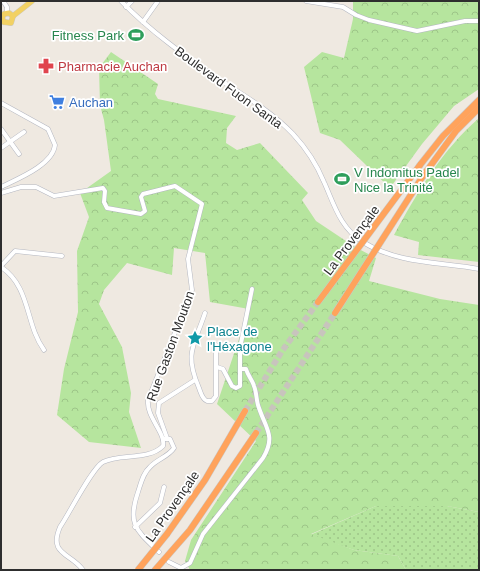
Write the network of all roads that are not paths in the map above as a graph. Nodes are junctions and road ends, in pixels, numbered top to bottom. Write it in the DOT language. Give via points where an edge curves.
graph roads {
  1 [pos="3,1"];
  2 [pos="32,1"];
  3 [pos="121,1"];
  4 [pos="132,1"];
  5 [pos="158,1"];
  6 [pos="306,1"];
  7 [pos="126,7"];
  8 [pos="4,14"];
  9 [pos="13,16"];
  10 [pos="479,21"];
  11 [pos="143,22"];
  12 [pos="2,25"];
  13 [pos="479,100"];
  14 [pos="1,103"];
  15 [pos="479,108"];
  16 [pos="1,129"];
  17 [pos="24,132"];
  18 [pos="10,141"];
  19 [pos="1,148"];
  20 [pos="19,154"];
  21 [pos="1,187"];
  22 [pos="1,194"];
  23 [pos="62,256"];
  24 [pos="1,267"];
  25 [pos="479,269"];
  26 [pos="252,289"];
  27 [pos="318,302"];
  28 [pos="205,313"];
  29 [pos="335,313"];
  30 [pos="216,345"];
  31 [pos="44,350"];
  32 [pos="217,366"];
  33 [pos="241,369"];
  34 [pos="195,380"];
  35 [pos="245,411"];
  36 [pos="256,433"];
  37 [pos="165,440"];
  38 [pos="164,487"];
  39 [pos="135,527"];
  40 [pos="159,552"];
  41 [pos="169,562"];
  42 [pos="157,568"];
  43 [pos="83,570"];
  44 [pos="138,570"];
  1 -- 8 [label="street" via="7,7"];
  2 -- 9 [label="main road"];
  3 -- 7 [label="street, Boulevard Fuon Santa"];
  4 -- 7 [label="street"];
  5 -- 11 [label="street"];
  6 -- 10 [label="street" via="343,7 369,20 417,31 465,21"];
  7 -- 11 [label="street, Boulevard Fuon Santa"];
  8 -- 9 [label="main road"];
  8 -- 12 [label="main road"];
  9 -- 12 [label="main road" via="11,23"];
  11 -- 25 [label="street, Boulevard Fuon Santa" via="169,44 258,105 293,134 320,174 341,220 361,241 409,260"];
  13 -- 27 [label="highway, La Provençale, bridge" via="448,130 420,165"];
  14 -- 21 [label="street" via="48,129 55,145 50,156 40,166"];
  15 -- 29 [label="highway, La Provençale, bridge" via="452,136 423,176"];
  16 -- 18 [label="street"];
  17 -- 18 [label="street"];
  18 -- 19 [label="street"];
  18 -- 20 [label="street"];
  22 -- 37 [label="street, Rue Gaston Mouton" via="21,187 36,187 54,196 103,188 107,208 144,214 146,211 141,197 143,194 175,186 202,204 188,259 192,290 148,400 151,416"];
  23 -- 24 [label="street" via="15,251"];
  24 -- 31 [label="street" via="16,280"];
  26 -- 33 [label="street" via="240,348"];
  28 -- 34 [label="street" via="191,353"];
  30 -- 32 [label="street"];
  32 -- 33 [label="street" via="223,369 232,386 236,388 241,385"];
  32 -- 34 [label="street" via="216,396 212,401 205,400"];
  33 -- 41 [label="street" via="246,370 254,385 258,408 265,420 270,443 263,458 203,534 190,563 181,568"];
  34 -- 37 [label="street" via="159,403 158,413"];
  35 -- 44 [label="highway, La Provençale, bridge" via="205,480"];
  36 -- 42 [label="highway, La Provençale" via="190,530"];
  37 -- 39 [label="street" via="173,442 173,450 150,466 144,476 132,514"];
  37 -- 43 [label="street" via="157,450 109,460 96,469 57,536 60,550"];
  38 -- 39 [label="street" via="160,503"];
  39 -- 40 [label="street"];
}
